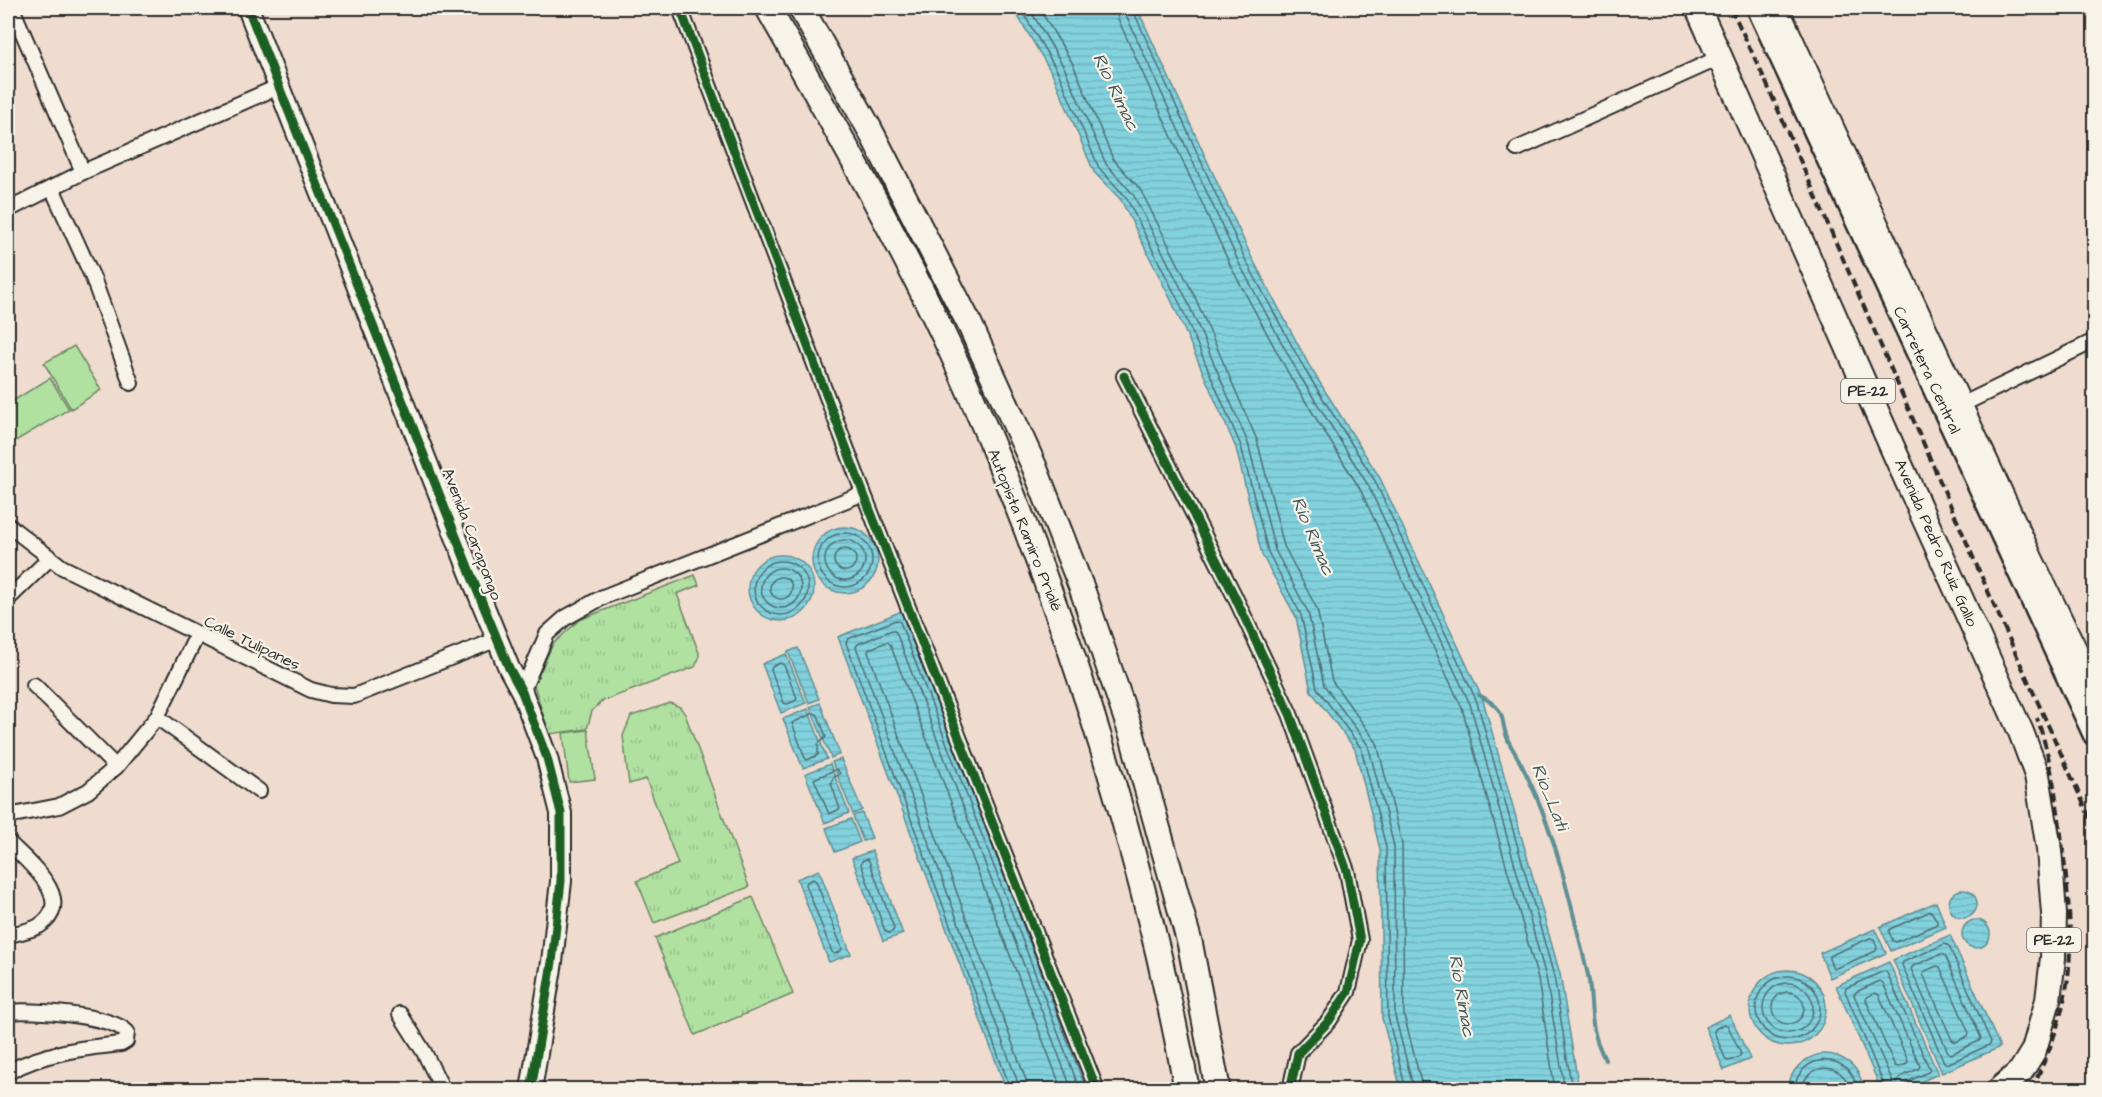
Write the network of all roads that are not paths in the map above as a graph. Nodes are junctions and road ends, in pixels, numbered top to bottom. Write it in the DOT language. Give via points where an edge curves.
graph roads {
  1 [pos="12,8"];
  2 [pos="249,8"];
  3 [pos="680,8"];
  4 [pos="768,8"];
  5 [pos="801,8"];
  6 [pos="1698,8"];
  7 [pos="1758,8"];
  8 [pos="1778,11"];
  9 [pos="1719,58"];
  10 [pos="280,86"];
  11 [pos="1517,149"];
  12 [pos="83,172"];
  13 [pos="52,188"];
  14 [pos="8,210"];
  15 [pos="2094,341"];
  16 [pos="1124,376"];
  17 [pos="131,383"];
  18 [pos="1961,405"];
  19 [pos="863,492"];
  20 [pos="8,525"];
  21 [pos="50,558"];
  22 [pos="8,599"];
  23 [pos="197,634"];
  24 [pos="498,639"];
  25 [pos="34,685"];
  26 [pos="2094,690"];
  27 [pos="522,692"];
  28 [pos="157,717"];
  29 [pos="2094,734"];
  30 [pos="116,767"];
  31 [pos="259,791"];
  32 [pos="8,816"];
  33 [pos="8,842"];
  34 [pos="8,935"];
  35 [pos="8,1012"];
  36 [pos="400,1014"];
  37 [pos="8,1072"];
  38 [pos="443,1089"];
  39 [pos="531,1089"];
  40 [pos="1097,1089"];
  41 [pos="1187,1089"];
  42 [pos="1218,1089"];
  43 [pos="1290,1089"];
  44 [pos="1999,1089"];
  1 -- 12 [label="street"];
  2 -- 10 [label="street, Avenida Carapongo"];
  3 -- 19 [label="street"];
  4 -- 41 [label="highway, Autopista Ramiro Prialé" via="846,146 966,385 1048,586 1106,758 1144,897"];
  5 -- 42 [label="highway, Autopista Ramiro Prialé" via="869,128 970,325 1034,466 1082,589 1132,735 1190,944"];
  6 -- 9 [label="highway, Avenida Pedro Ruiz Gallo / PE-22"];
  7 -- 29 [label="main road, Carretera Central"];
  8 -- 18 [label="highway, Carretera Central"];
  9 -- 11 [label="street"];
  9 -- 44 [label="highway, Avenida Pedro Ruiz Gallo / PE-22" via="2012,711 2037,775 2051,866 2051,980 2034,1050 2021,1071"];
  10 -- 12 [label="street"];
  10 -- 24 [label="street, Avenida Carapongo"];
  12 -- 13 [label="street"];
  13 -- 14 [label="street"];
  13 -- 17 [label="street" via="110,319"];
  15 -- 18 [label="street"];
  16 -- 43 [label="street" via="1290,714 1347,871 1360,940 1348,992 1329,1022 1298,1053"];
  18 -- 26 [label="highway, Carretera Central"];
  19 -- 27 [label="street" via="603,597 565,618 547,634"];
  19 -- 40 [label="street"];
  20 -- 21 [label="street, Calle Tulipanes"];
  21 -- 22 [label="street"];
  21 -- 23 [label="street, Calle Tulipanes"];
  23 -- 24 [label="street, Calle Tulipanes" via="310,690 354,696"];
  23 -- 28 [label="street"];
  24 -- 27 [label="street, Avenida Carapongo"];
  25 -- 30 [label="street"];
  27 -- 39 [label="street, Avenida Carapongo" via="547,758 561,813 561,881"];
  28 -- 30 [label="street"];
  28 -- 31 [label="street"];
  30 -- 32 [label="street" via="88,791 59,806"];
  33 -- 34 [label="street" via="51,889 54,906 52,916 37,927"];
  35 -- 37 [label="street" via="46,1011 83,1017 121,1028 128,1036 121,1044 64,1051"];
  36 -- 38 [label="street"];
}
